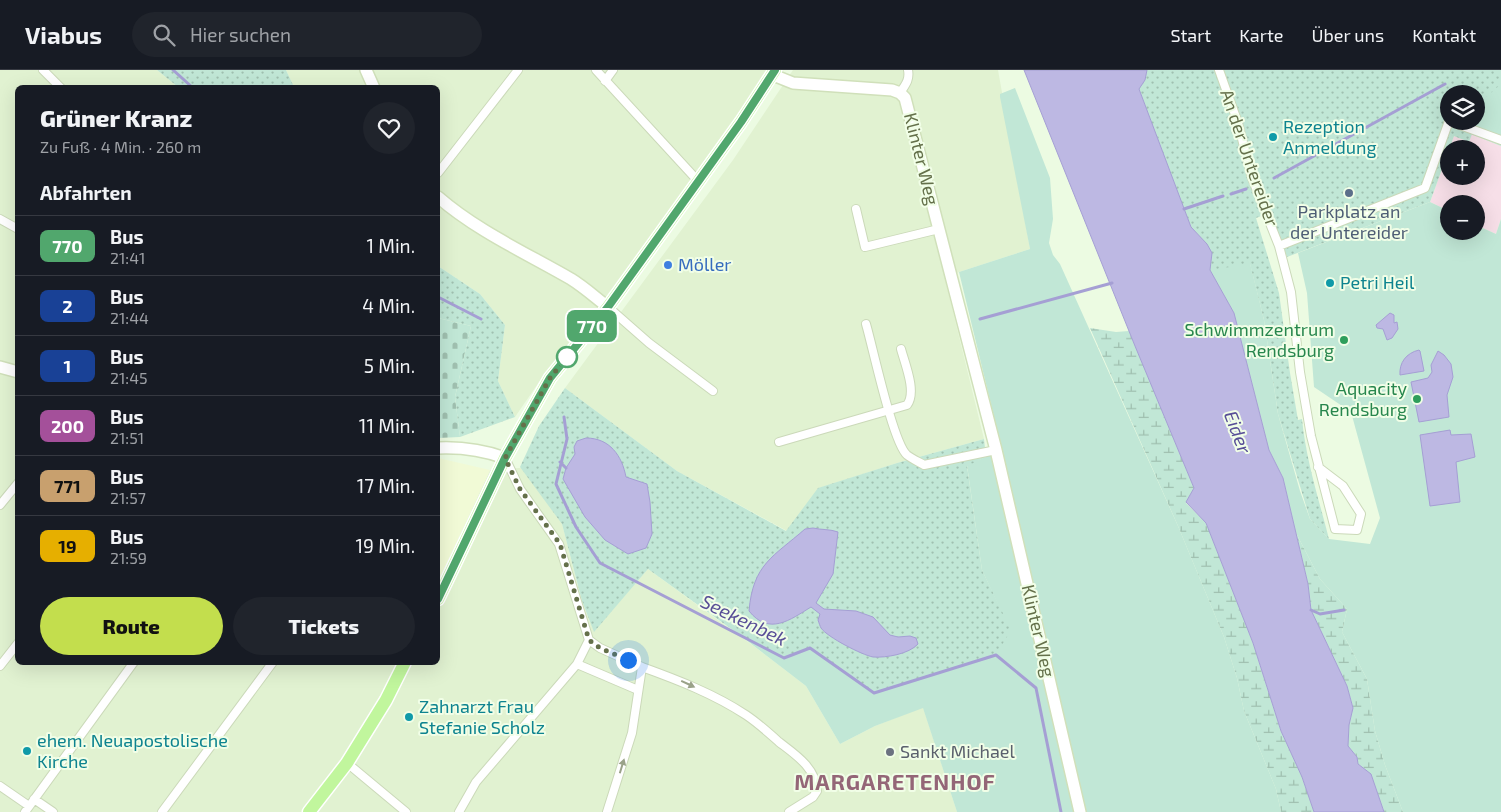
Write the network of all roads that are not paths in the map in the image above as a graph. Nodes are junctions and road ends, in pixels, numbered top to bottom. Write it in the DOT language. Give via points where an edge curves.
graph roads {
  1 [pos="43,70"];
  2 [pos="366,70"];
  3 [pos="518,70"];
  4 [pos="596,70"];
  5 [pos="613,70"];
  6 [pos="908,70"];
  7 [pos="1219,70"];
  8 [pos="774,72"];
  9 [pos="605,81"];
  10 [pos="58,85"];
  11 [pos="373,85"];
  12 [pos="900,93"];
  13 [pos="1446,130"];
  14 [pos="1474,130"];
  15 [pos="1501,140"];
  16 [pos="440,170"];
  17 [pos="698,181"];
  18 [pos="440,199"];
  19 [pos="856,209"];
  20 [pos="0,219"];
  21 [pos="15,227"];
  22 [pos="939,229"];
  23 [pos="1279,246"];
  24 [pos="608,307"];
  25 [pos="866,324"];
  26 [pos="901,350"];
  27 [pos="0,367"];
  28 [pos="15,371"];
  29 [pos="713,391"];
  30 [pos="889,410"];
  31 [pos="779,442"];
  32 [pos="440,448"];
  33 [pos="996,450"];
  34 [pos="505,458"];
  35 [pos="1318,467"];
  36 [pos="15,487"];
  37 [pos="0,505"];
  38 [pos="440,595"];
  39 [pos="589,640"];
  40 [pos="15,647"];
  41 [pos="578,664"];
  42 [pos="132,665"];
  43 [pos="271,665"];
  44 [pos="404,665"];
  45 [pos="0,666"];
  46 [pos="642,667"];
  47 [pos="638,690"];
  48 [pos="347,763"];
  49 [pos="0,786"];
  50 [pos="29,806"];
  51 [pos="53,812"];
  52 [pos="162,812"];
  53 [pos="309,812"];
  54 [pos="406,812"];
  55 [pos="459,812"];
  56 [pos="607,812"];
  57 [pos="789,812"];
  58 [pos="1080,812"];
  1 -- 10 [label="street"];
  2 -- 11 [label="street"];
  3 -- 16 [label="street"];
  4 -- 9 [label="street"];
  5 -- 9 [label="street"];
  6 -- 12 [label="street, Klinter Weg" via="907,82"];
  7 -- 23 [label="street, An der Untereider" via="1238,122 1252,178"];
  8 -- 12 [label="street, Klinter Weg" via="793,83 887,89"];
  8 -- 17 [label="main road"];
  9 -- 17 [label="street"];
  12 -- 22 [label="street, Klinter Weg" via="906,98"];
  13 -- 23 [label="street, An der Untereider" via="1425,188"];
  14 -- 15 [label="street, An der Untereider"];
  17 -- 24 [label="main road"];
  18 -- 24 [label="street" via="515,249 573,280"];
  19 -- 22 [label="street, Klinter Weg" via="865,247"];
  20 -- 21 [label="street"];
  22 -- 33 [label="street, Klinter Weg"];
  23 -- 35 [label="street, An der Untereider" via="1292,292 1300,372"];
  24 -- 29 [label="street"];
  24 -- 34 [label="main road" via="550,378"];
  25 -- 30 [label="street"];
  26 -- 30 [label="street" via="911,395 907,405"];
  27 -- 28 [label="street"];
  30 -- 31 [label="street"];
  30 -- 33 [label="street" via="906,455 924,465"];
  32 -- 34 [label="street" via="486,451"];
  33 -- 58 [label="street, Klinter Weg"];
  34 -- 38 [label="main road"];
  34 -- 39 [label="street" via="520,489 560,544"];
  35 -- 35 [label="street, An der Untereider" via="1334,529 1357,530 1361,514 1343,486"];
  36 -- 37 [label="street"];
  39 -- 41 [label="street"];
  39 -- 46 [label="street"];
  40 -- 45 [label="street"];
  41 -- 47 [label="street"];
  41 -- 55 [label="street" via="476,782"];
  42 -- 50 [label="street"];
  43 -- 52 [label="street"];
  44 -- 48 [label="main road"];
  46 -- 47 [label="street"];
  46 -- 57 [label="street, one-way" via="682,681 748,716 803,761 817,783 817,792"];
  56 -- 47 [label="street, one-way" via="632,733"];
  48 -- 53 [label="main road"];
  48 -- 54 [label="street"];
  49 -- 50 [label="street"];
  50 -- 51 [label="street"];
}
